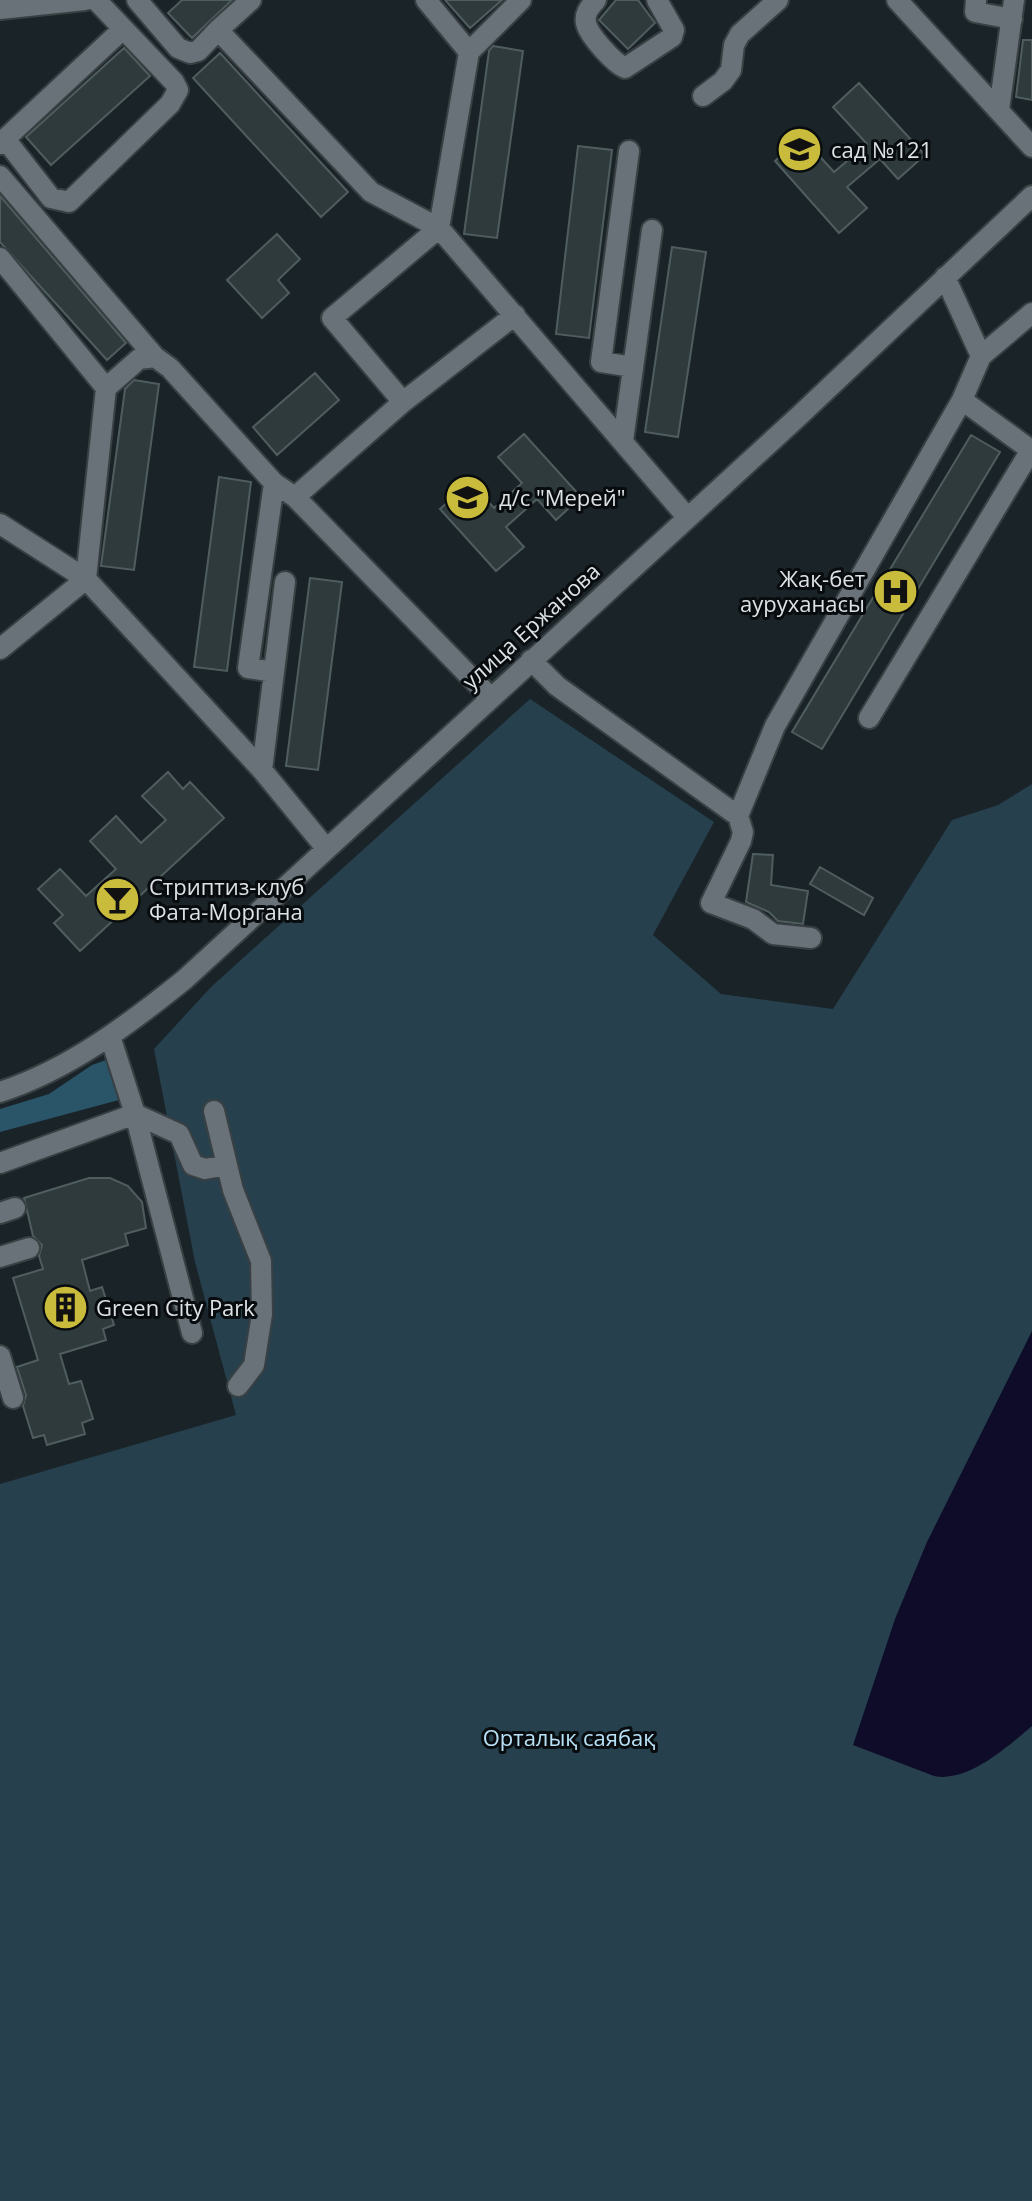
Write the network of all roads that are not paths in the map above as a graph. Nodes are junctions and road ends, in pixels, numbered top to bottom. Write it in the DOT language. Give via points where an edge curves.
graph roads {
  1 [pos="85,0"];
  2 [pos="96,0"];
  3 [pos="137,0"];
  4 [pos="251,0"];
  5 [pos="426,0"];
  6 [pos="521,0"];
  7 [pos="596,0"];
  8 [pos="657,0"];
  9 [pos="778,0"];
  10 [pos="897,0"];
  11 [pos="976,0"];
  12 [pos="0,9"];
  13 [pos="1013,10"];
  14 [pos="123,29"];
  15 [pos="218,30"];
  16 [pos="469,52"];
  17 [pos="703,96"];
  18 [pos="999,110"];
  19 [pos="3,142"];
  20 [pos="1032,147"];
  21 [pos="629,151"];
  22 [pos="0,176"];
  23 [pos="1032,196"];
  24 [pos="439,228"];
  25 [pos="652,230"];
  26 [pos="0,258"];
  27 [pos="945,277"];
  28 [pos="1032,313"];
  29 [pos="515,315"];
  30 [pos="981,356"];
  31 [pos="155,357"];
  32 [pos="633,367"];
  33 [pos="106,388"];
  34 [pos="962,400"];
  35 [pos="403,402"];
  36 [pos="623,441"];
  37 [pos="274,483"];
  38 [pos="295,497"];
  39 [pos="687,517"];
  40 [pos="0,524"];
  41 [pos="86,579"];
  42 [pos="285,582"];
  43 [pos="0,649"];
  44 [pos="531,660"];
  45 [pos="274,672"];
  46 [pos="490,697"];
  47 [pos="869,718"];
  48 [pos="262,770"];
  49 [pos="738,816"];
  50 [pos="325,847"];
  51 [pos="811,938"];
  52 [pos="110,1036"];
  53 [pos="0,1092"];
  54 [pos="214,1111"];
  55 [pos="135,1114"];
  56 [pos="0,1163"];
  57 [pos="227,1165"];
  58 [pos="29,1248"];
  59 [pos="0,1257"];
  60 [pos="192,1333"];
  61 [pos="0,1356"];
  62 [pos="238,1386"];
  63 [pos="13,1398"];
  1 -- 12 [label="street"];
  2 -- 14 [label="street"];
  3 -- 15 [label="street" via="178,48 190,53"];
  4 -- 15 [label="street"];
  5 -- 16 [label="street"];
  6 -- 16 [label="street"];
  7 -- 8 [label="street" via="585,21 625,68 672,37 674,30"];
  9 -- 17 [label="street" via="740,34 731,70"];
  10 -- 18 [label="street"];
  11 -- 13 [label="street" via="975,12"];
  13 -- 18 [label="street"];
  14 -- 19 [label="street"];
  14 -- 19 [label="street" via="178,90 170,104 69,202 51,198"];
  15 -- 24 [label="street" via="371,192"];
  16 -- 24 [label="street"];
  18 -- 20 [label="street"];
  21 -- 32 [label="street" via="601,362"];
  22 -- 31 [label="street"];
  23 -- 27 [label="street, улица Ержанова"];
  24 -- 29 [label="street"];
  24 -- 35 [label="street" via="332,318"];
  25 -- 32 [label="street"];
  26 -- 33 [label="street"];
  27 -- 30 [label="street"];
  27 -- 39 [label="street, улица Ержанова"];
  28 -- 30 [label="street"];
  29 -- 35 [label="street"];
  29 -- 36 [label="street"];
  30 -- 34 [label="street"];
  31 -- 33 [label="street" via="139,359"];
  31 -- 37 [label="street"];
  32 -- 36 [label="street"];
  33 -- 41 [label="street"];
  34 -- 47 [label="street" via="1031,450"];
  34 -- 49 [label="street" via="775,726"];
  35 -- 38 [label="street"];
  36 -- 39 [label="street"];
  37 -- 38 [label="street"];
  37 -- 45 [label="street" via="248,668"];
  38 -- 46 [label="street"];
  39 -- 44 [label="street, улица Ержанова"];
  40 -- 41 [label="street"];
  41 -- 43 [label="street"];
  41 -- 48 [label="street"];
  42 -- 45 [label="street"];
  44 -- 46 [label="street, улица Ержанова"];
  44 -- 49 [label="street" via="557,686"];
  45 -- 48 [label="street"];
  46 -- 50 [label="street, улица Ержанова"];
  48 -- 50 [label="street"];
  49 -- 51 [label="street" via="741,841 711,903 753,919 773,934"];
  50 -- 52 [label="street, улица Ержанова" via="184,980"];
  52 -- 53 [label="street, улица Ержанова" via="48,1073"];
  52 -- 55 [label="street"];
  54 -- 57 [label="street"];
  55 -- 56 [label="street"];
  55 -- 57 [label="street" via="179,1134 193,1165"];
  55 -- 60 [label="street"];
  57 -- 62 [label="street" via="261,1261 262,1314 254,1365"];
  58 -- 59 [label="street"];
  61 -- 63 [label="street"];
}
